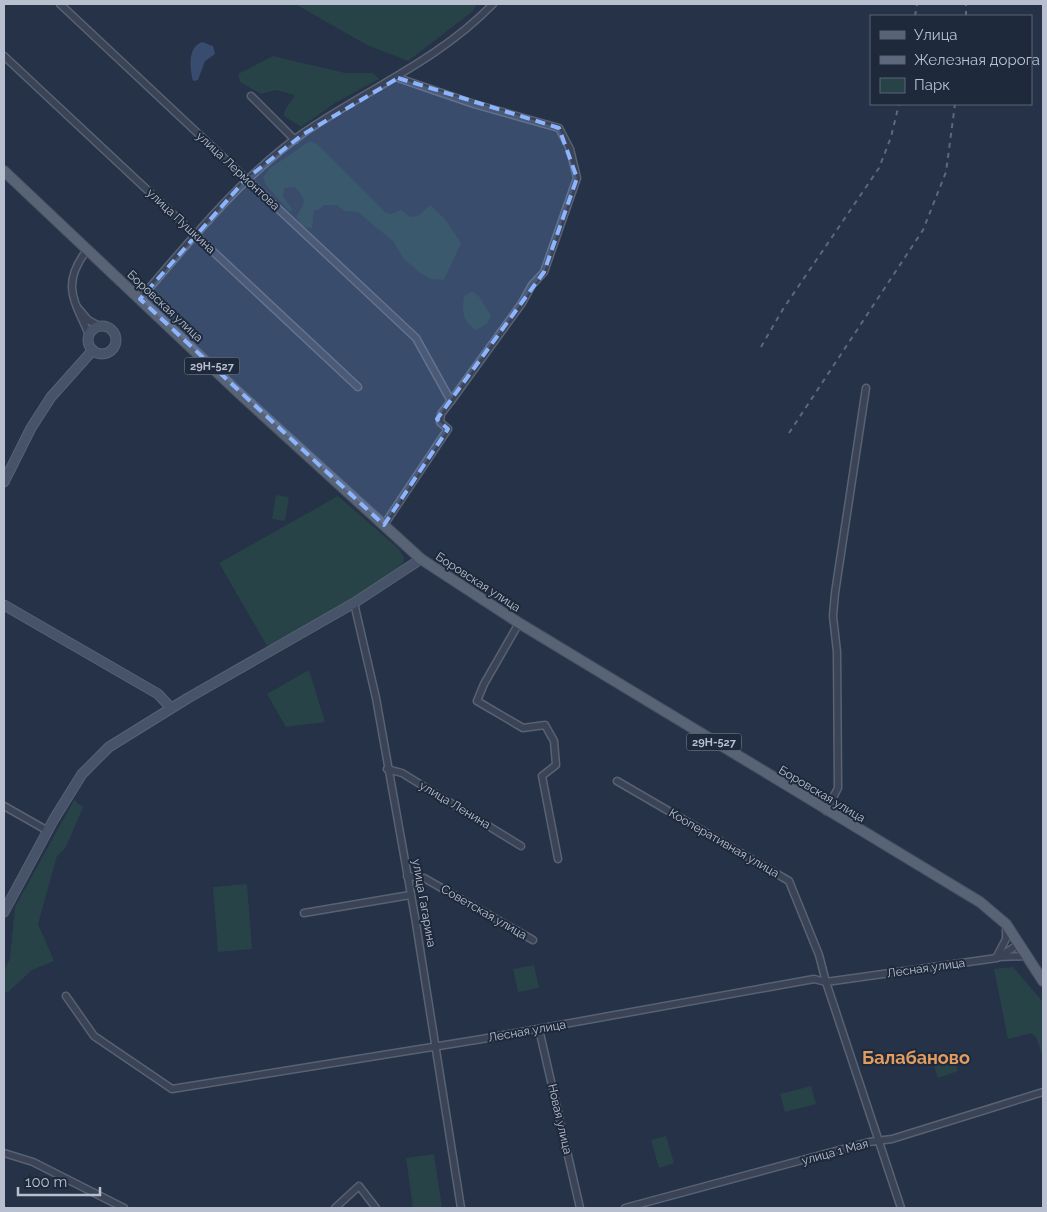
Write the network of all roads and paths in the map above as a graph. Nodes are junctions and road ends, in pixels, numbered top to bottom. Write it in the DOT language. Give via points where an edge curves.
graph roads {
  1 [pos="60,4"];
  2 [pos="493,4"];
  3 [pos="4,56"];
  4 [pos="398,78"];
  5 [pos="251,96"];
  6 [pos="295,140"];
  7 [pos="4,171"];
  8 [pos="246,179"];
  9 [pos="196,235"];
  10 [pos="87,250"];
  11 [pos="140,299"];
  12 [pos="73,302"];
  13 [pos="99,326"];
  14 [pos="89,335"];
  15 [pos="93,350"];
  16 [pos="358,387"];
  17 [pos="866,388"];
  18 [pos="451,401"];
  19 [pos="4,482"];
  20 [pos="384,525"];
  21 [pos="421,559"];
  22 [pos="354,603"];
  23 [pos="4,605"];
  24 [pos="519,624"];
  25 [pos="171,708"];
  26 [pos="387,768"];
  27 [pos="617,781"];
  28 [pos="4,806"];
  29 [pos="826,811"];
  30 [pos="48,831"];
  31 [pos="521,846"];
  32 [pos="558,859"];
  33 [pos="407,876"];
  34 [pos="410,895"];
  35 [pos="4,912"];
  36 [pos="304,913"];
  37 [pos="1006,924"];
  38 [pos="533,940"];
  39 [pos="1019,944"];
  40 [pos="1028,956"];
  41 [pos="996,958"];
  42 [pos="1043,981"];
  43 [pos="826,982"];
  44 [pos="66,996"];
  45 [pos="539,1029"];
  46 [pos="434,1047"];
  47 [pos="1043,1092"];
  48 [pos="879,1141"];
  49 [pos="4,1153"];
  50 [pos="124,1208"];
  51 [pos="335,1208"];
  52 [pos="376,1208"];
  53 [pos="461,1208"];
  54 [pos="580,1208"];
  55 [pos="625,1208"];
  56 [pos="901,1208"];
  1 -- 8 [label="street, улица Лермонтова"];
  2 -- 4 [label="street" via="473,25"];
  3 -- 9 [label="street, улица Пушкина"];
  4 -- 6 [label="street"];
  4 -- 18 [label="street" via="559,128 570,149 577,178 544,272"];
  5 -- 6 [label="street"];
  6 -- 8 [label="street"];
  7 -- 10 [label="main road, Боровская улица / 29Н-527"];
  8 -- 9 [label="street"];
  8 -- 18 [label="street, улица Лермонтова" via="416,338"];
  9 -- 11 [label="street"];
  9 -- 16 [label="street, улица Пушкина"];
  10 -- 11 [label="main road, Боровская улица / 29Н-527"];
  10 -- 12 [label="street" via="72,279"];
  11 -- 20 [label="main road, Боровская улица / 29Н-527"];
  12 -- 13 [label="street" via="88,320"];
  12 -- 14 [label="street"];
  13 -- 14 [label="street"];
  13 -- 15 [label="street" via="114,332 115,345 105,354"];
  14 -- 15 [label="street" via="89,345"];
  15 -- 19 [label="street" via="51,397"];
  17 -- 29 [label="street" via="834,600 838,652 838,788"];
  18 -- 20 [label="street" via="441,414 440,422 448,429"];
  20 -- 21 [label="main road, Боровская улица / 29Н-527"];
  21 -- 22 [label="street"];
  21 -- 24 [label="main road, Боровская улица / 29Н-527"];
  22 -- 25 [label="street"];
  22 -- 26 [label="street, улица Гагарина" via="374,690"];
  23 -- 25 [label="street" via="158,694"];
  24 -- 29 [label="main road, Боровская улица / 29Н-527"];
  24 -- 32 [label="street" via="477,701 523,728 545,725 554,741 556,765 542,776"];
  25 -- 30 [label="street" via="120,739 90,764"];
  26 -- 31 [label="street, улица Ленина" via="402,773"];
  26 -- 33 [label="street, улица Гагарина"];
  27 -- 43 [label="street, Кооперативная улица" via="789,881 819,955"];
  28 -- 30 [label="street"];
  29 -- 37 [label="main road, Боровская улица / 29Н-527" via="980,902"];
  30 -- 35 [label="street"];
  33 -- 34 [label="street, улица Гагарина"];
  33 -- 38 [label="street, Советская улица" via="424,878"];
  34 -- 36 [label="street"];
  34 -- 46 [label="street, улица Гагарина"];
  37 -- 39 [label="main road, 29Н-527"];
  37 -- 41 [label="street" via="1006,938"];
  39 -- 40 [label="main road, 29Н-527"];
  39 -- 41 [label="street, Лесная улица"];
  40 -- 41 [label="street"];
  40 -- 42 [label="main road, 29Н-527"];
  41 -- 43 [label="street, Лесная улица"];
  43 -- 45 [label="street, Лесная улица" via="814,979"];
  43 -- 48 [label="street, Кооперативная улица"];
  44 -- 46 [label="street, Лесная улица" via="94,1036 172,1088"];
  45 -- 46 [label="street, Лесная улица"];
  45 -- 54 [label="street, Новая улица"];
  46 -- 53 [label="street, улица Гагарина"];
  47 -- 48 [label="street, улица 1 Мая"];
  48 -- 55 [label="street, улица 1 Мая"];
  48 -- 56 [label="street, Кооперативная улица"];
  49 -- 50 [label="street" via="33,1162"];
  51 -- 52 [label="street" via="359,1186"];
}
